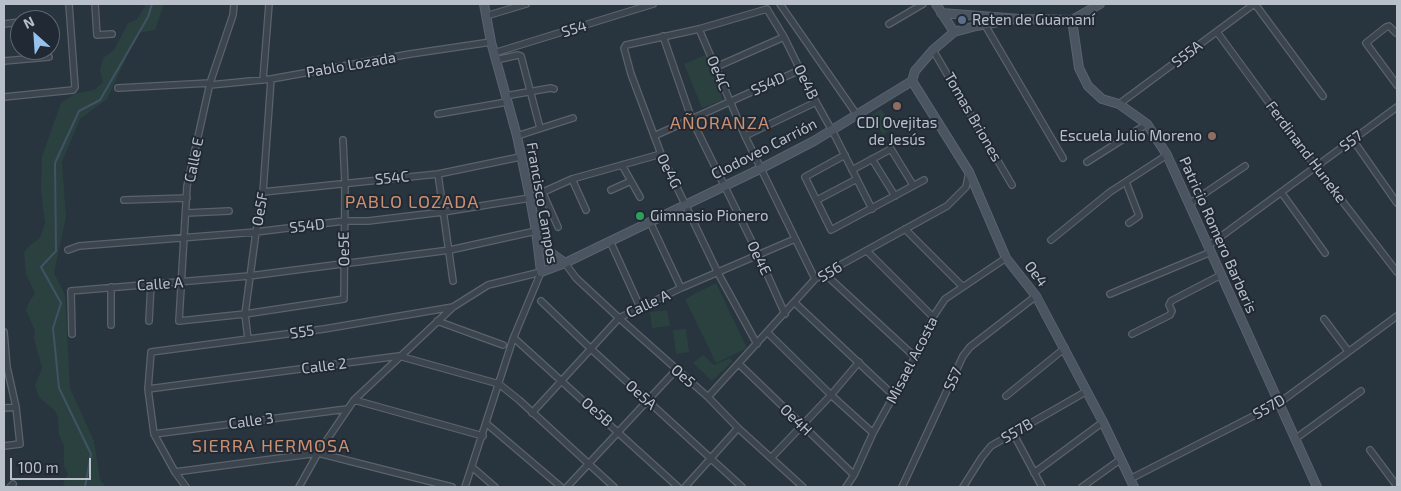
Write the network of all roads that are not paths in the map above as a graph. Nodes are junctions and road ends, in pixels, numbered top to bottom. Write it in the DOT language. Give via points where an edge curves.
graph roads {
  1 [pos="69,4"];
  2 [pos="94,4"];
  3 [pos="234,4"];
  4 [pos="269,4"];
  5 [pos="484,4"];
  6 [pos="526,4"];
  7 [pos="633,4"];
  8 [pos="653,4"];
  9 [pos="780,4"];
  10 [pos="923,4"];
  11 [pos="936,4"];
  12 [pos="1100,4"];
  13 [pos="1255,4"];
  14 [pos="637,10"];
  15 [pos="941,13"];
  16 [pos="974,15"];
  17 [pos="486,16"];
  18 [pos="1015,19"];
  19 [pos="1072,20"];
  20 [pos="889,24"];
  21 [pos="985,25"];
  22 [pos="976,26"];
  23 [pos="699,29"];
  24 [pos="954,32"];
  25 [pos="1217,32"];
  26 [pos="1396,33"];
  27 [pos="112,34"];
  28 [pos="663,36"];
  29 [pos="784,37"];
  30 [pos="491,42"];
  31 [pos="933,50"];
  32 [pos="495,56"];
  33 [pos="716,68"];
  34 [pos="800,70"];
  35 [pos="271,79"];
  36 [pos="263,80"];
  37 [pos="912,81"];
  38 [pos="210,84"];
  39 [pos="1397,85"];
  40 [pos="118,88"];
  41 [pos="554,89"];
  42 [pos="530,92"];
  43 [pos="1323,96"];
  44 [pos="4,97"];
  45 [pos="506,99"];
  46 [pos="816,102"];
  47 [pos="730,103"];
  48 [pos="1119,104"];
  49 [pos="1397,107"];
  50 [pos="438,114"];
  51 [pos="857,115"];
  52 [pos="573,118"];
  53 [pos="692,120"];
  54 [pos="1147,124"];
  55 [pos="540,128"];
  56 [pos="831,130"];
  57 [pos="517,136"];
  58 [pos="654,136"];
  59 [pos="746,136"];
  60 [pos="343,140"];
  61 [pos="1353,140"];
  62 [pos="660,154"];
  63 [pos="844,155"];
  64 [pos="1168,155"];
  65 [pos="520,157"];
  66 [pos="1063,158"];
  67 [pos="872,159"];
  68 [pos="1087,162"];
  69 [pos="622,165"];
  70 [pos="1245,166"];
  71 [pos="1316,167"];
  72 [pos="762,168"];
  73 [pos="852,170"];
  74 [pos="970,172"];
  75 [pos="438,174"];
  76 [pos="572,179"];
  77 [pos="857,179"];
  78 [pos="924,180"];
  79 [pos="631,181"];
  80 [pos="1126,182"];
  81 [pos="345,183"];
  82 [pos="1012,185"];
  83 [pos="723,186"];
  84 [pos="913,186"];
  85 [pos="611,190"];
  86 [pos="542,191"];
  87 [pos="263,192"];
  88 [pos="1281,192"];
  89 [pos="895,196"];
  90 [pos="640,197"];
  91 [pos="187,198"];
  92 [pos="530,198"];
  93 [pos="124,200"];
  94 [pos="817,200"];
  95 [pos="1397,203"];
  96 [pos="686,204"];
  97 [pos="1190,204"];
  98 [pos="872,208"];
  99 [pos="586,210"];
  100 [pos="229,211"];
  101 [pos="443,212"];
  102 [pos="186,213"];
  103 [pos="344,221"];
  104 [pos="650,222"];
  105 [pos="1129,223"];
  106 [pos="558,226"];
  107 [pos="906,229"];
  108 [pos="256,232"];
  109 [pos="537,233"];
  110 [pos="185,237"];
  111 [pos="795,239"];
  112 [pos="1051,240"];
  113 [pos="610,241"];
  114 [pos="1210,249"];
  115 [pos="68,250"];
  116 [pos="450,250"];
  117 [pos="867,251"];
  118 [pos="1325,253"];
  119 [pos="758,254"];
  120 [pos="1006,258"];
  121 [pos="345,263"];
  122 [pos="565,263"];
  123 [pos="541,272"];
  124 [pos="718,272"];
  125 [pos="1397,272"];
  126 [pos="825,274"];
  127 [pos="1221,275"];
  128 [pos="249,276"];
  129 [pos="816,279"];
  130 [pos="453,281"];
  131 [pos="182,282"];
  132 [pos="150,284"];
  133 [pos="963,287"];
  134 [pos="111,288"];
  135 [pos="681,288"];
  136 [pos="1110,294"];
  137 [pos="1036,296"];
  138 [pos="541,301"];
  139 [pos="795,303"];
  140 [pos="453,307"];
  141 [pos="640,307"];
  142 [pos="245,314"];
  143 [pos="785,314"];
  144 [pos="1397,316"];
  145 [pos="933,317"];
  146 [pos="618,318"];
  147 [pos="1324,319"];
  148 [pos="149,321"];
  149 [pos="437,321"];
  150 [pos="111,325"];
  151 [pos="4,332"];
  152 [pos="768,333"];
  153 [pos="72,334"];
  154 [pos="1132,334"];
  155 [pos="514,338"];
  156 [pos="248,339"];
  157 [pos="758,344"];
  158 [pos="503,345"];
  159 [pos="590,348"];
  160 [pos="1064,348"];
  161 [pos="1348,351"];
  162 [pos="399,356"];
  163 [pos="915,357"];
  164 [pos="859,362"];
  165 [pos="739,364"];
  166 [pos="5,367"];
  167 [pos="676,370"];
  168 [pos="561,381"];
  169 [pos="498,384"];
  170 [pos="148,389"];
  171 [pos="1087,391"];
  172 [pos="1361,391"];
  173 [pos="831,395"];
  174 [pos="893,396"];
  175 [pos="1006,396"];
  176 [pos="708,398"];
  177 [pos="354,400"];
  178 [pos="648,401"];
  179 [pos="1278,403"];
  180 [pos="16,407"];
  181 [pos="4,408"];
  182 [pos="347,408"];
  183 [pos="532,413"];
  184 [pos="1103,422"];
  185 [pos="487,424"];
  186 [pos="802,426"];
  187 [pos="738,428"];
  188 [pos="619,432"];
  189 [pos="873,433"];
  190 [pos="1013,433"];
  191 [pos="154,434"];
  192 [pos="483,436"];
  193 [pos="1295,439"];
  194 [pos="4,446"];
  195 [pos="1370,450"];
  196 [pos="318,452"];
  197 [pos="772,457"];
  198 [pos="710,458"];
  199 [pos="1121,459"];
  200 [pos="589,464"];
  201 [pos="472,467"];
  202 [pos="175,472"];
  203 [pos="1034,473"];
  204 [pos="854,475"];
  205 [pos="1130,479"];
  206 [pos="1397,486"];
  207 [pos="186,487"];
  208 [pos="300,487"];
  209 [pos="452,487"];
  210 [pos="465,487"];
  211 [pos="495,487"];
  212 [pos="561,487"];
  213 [pos="567,487"];
  214 [pos="614,487"];
  215 [pos="678,487"];
  216 [pos="686,487"];
  217 [pos="742,487"];
  218 [pos="803,487"];
  219 [pos="846,487"];
  220 [pos="902,487"];
  221 [pos="962,487"];
  222 [pos="1042,487"];
  223 [pos="1082,487"];
  224 [pos="1134,487"];
  225 [pos="1317,487"];
  1 -- 44 [label="street" via="74,88"];
  2 -- 27 [label="street" via="97,35"];
  3 -- 38 [label="street, Calle E"];
  4 -- 36 [label="street"];
  5 -- 17 [label="street, Francisco Campos"];
  6 -- 17 [label="street"];
  7 -- 14 [label="street"];
  8 -- 14 [label="street, S54"];
  9 -- 51 [label="street"];
  10 -- 20 [label="street"];
  11 -- 15 [label="street"];
  12 -- 19 [label="street"];
  13 -- 25 [label="street, S55A"];
  13 -- 43 [label="street"];
  14 -- 32 [label="street, S54"];
  15 -- 16 [label="street"];
  15 -- 24 [label="street"];
  16 -- 18 [label="street"];
  16 -- 22 [label="street"];
  17 -- 30 [label="street, Francisco Campos"];
  18 -- 19 [label="street"];
  18 -- 21 [label="street"];
  19 -- 48 [label="street, Patricio Romero Barberis" via="1079,68 1085,83 1102,99"];
  21 -- 22 [label="street"];
  21 -- 66 [label="street"];
  22 -- 24 [label="street"];
  23 -- 28 [label="street"];
  23 -- 29 [label="street, Oe4B" via="767,10"];
  23 -- 33 [label="street, Oe4C"];
  24 -- 31 [label="street, Clodoveo Carrión"];
  25 -- 48 [label="street, S55A"];
  25 -- 71 [label="street, Ferdinand Huneke"];
  26 -- 39 [label="street" via="1386,26 1366,43"];
  28 -- 53 [label="street, Oe4E"];
  28 -- 58 [label="street, Oe4G" via="624,48"];
  29 -- 33 [label="street"];
  29 -- 34 [label="street, Oe4B"];
  30 -- 32 [label="street, Francisco Campos"];
  30 -- 35 [label="street, Pablo Lozada"];
  31 -- 37 [label="street, Clodoveo Carrión" via="915,71"];
  31 -- 82 [label="street, Tomas Briones"];
  32 -- 42 [label="street" via="521,56"];
  32 -- 45 [label="street, Francisco Campos"];
  33 -- 47 [label="street, Oe4C"];
  34 -- 46 [label="street, Oe4B"];
  34 -- 47 [label="street, S54D"];
  35 -- 36 [label="street, Pablo Lozada"];
  35 -- 87 [label="street, Oe5F"];
  36 -- 38 [label="street, Pablo Lozada"];
  37 -- 51 [label="street, Clodoveo Carrión"];
  37 -- 74 [label="street, Oe4"];
  38 -- 40 [label="street, Pablo Lozada"];
  38 -- 91 [label="street, Calle E"];
  41 -- 42 [label="street"];
  42 -- 45 [label="street"];
  42 -- 55 [label="street"];
  45 -- 50 [label="street"];
  45 -- 57 [label="street, Francisco Campos"];
  46 -- 56 [label="street, Oe4B"];
  46 -- 59 [label="street"];
  47 -- 53 [label="street, S54D"];
  47 -- 59 [label="street, Oe4C"];
  48 -- 54 [label="street, Patricio Romero Barberis"];
  49 -- 61 [label="street, S57"];
  51 -- 56 [label="street, Clodoveo Carrión"];
  52 -- 55 [label="street"];
  53 -- 58 [label="street, S54D"];
  53 -- 83 [label="street, Oe4E"];
  54 -- 64 [label="street, Patricio Romero Barberis"];
  54 -- 68 [label="street"];
  55 -- 57 [label="street"];
  56 -- 63 [label="street, Oe4B"];
  56 -- 72 [label="street, Clodoveo Carrión"];
  57 -- 65 [label="street, Francisco Campos"];
  58 -- 62 [label="street, Oe4G"];
  59 -- 72 [label="street, Oe4C"];
  60 -- 81 [label="street, Oe5E"];
  61 -- 71 [label="street, S57"];
  61 -- 95 [label="street"];
  62 -- 69 [label="street, S54D"];
  62 -- 96 [label="street, Oe4G"];
  63 -- 73 [label="street, Oe4B"];
  63 -- 94 [label="street" via="805,176"];
  64 -- 80 [label="street"];
  64 -- 97 [label="street, Patricio Romero Barberis"];
  65 -- 75 [label="street, S54C"];
  65 -- 92 [label="street, Francisco Campos"];
  67 -- 73 [label="street"];
  67 -- 84 [label="street" via="891,148"];
  67 -- 89 [label="street"];
  69 -- 76 [label="street, S54D"];
  69 -- 79 [label="street"];
  70 -- 97 [label="street"];
  71 -- 88 [label="street, S57"];
  71 -- 125 [label="street, Ferdinand Huneke"];
  72 -- 83 [label="street, Clodoveo Carrión"];
  72 -- 111 [label="street, Oe4C"];
  73 -- 77 [label="street, Oe4B"];
  74 -- 107 [label="street, S56" via="966,187 952,202"];
  74 -- 120 [label="street, Oe4"];
  75 -- 81 [label="street, S54C"];
  75 -- 101 [label="street"];
  76 -- 86 [label="street, S54D"];
  76 -- 99 [label="street"];
  77 -- 94 [label="street"];
  77 -- 98 [label="street, Oe4B"];
  78 -- 84 [label="street"];
  79 -- 85 [label="street"];
  79 -- 90 [label="street"];
  80 -- 105 [label="street" via="1140,216"];
  80 -- 112 [label="street"];
  81 -- 87 [label="street, S54C"];
  81 -- 103 [label="street, Oe5E"];
  83 -- 96 [label="street, Clodoveo Carrión"];
  83 -- 119 [label="street, Oe4E"];
  84 -- 89 [label="street"];
  86 -- 92 [label="street, S54D"];
  86 -- 106 [label="street"];
  87 -- 108 [label="street, Oe5F"];
  88 -- 114 [label="street, S57"];
  88 -- 118 [label="street"];
  89 -- 98 [label="street"];
  91 -- 93 [label="street"];
  91 -- 102 [label="street, Calle E"];
  92 -- 101 [label="street, S54D"];
  92 -- 109 [label="street, Francisco Campos"];
  94 -- 98 [label="street" via="831,230"];
  96 -- 104 [label="street, Clodoveo Carrión"];
  96 -- 124 [label="street, Oe4G"];
  97 -- 114 [label="street, Patricio Romero Barberis"];
  100 -- 102 [label="street"];
  101 -- 103 [label="street, S54D"];
  101 -- 116 [label="street"];
  102 -- 110 [label="street, Calle E"];
  103 -- 108 [label="street, S54D"];
  103 -- 121 [label="street, Oe5E"];
  104 -- 113 [label="street, Clodoveo Carrión"];
  104 -- 135 [label="street"];
  107 -- 117 [label="street, S56"];
  107 -- 133 [label="street"];
  108 -- 110 [label="street, S54D"];
  108 -- 128 [label="street, Oe5F"];
  109 -- 116 [label="street"];
  109 -- 122 [label="street" via="547,250"];
  109 -- 123 [label="street, Francisco Campos"];
  110 -- 115 [label="street, S54D" via="79,246"];
  110 -- 131 [label="street, Calle E"];
  111 -- 119 [label="street, Calle A"];
  111 -- 129 [label="street, Oe4C"];
  113 -- 122 [label="street, Clodoveo Carrión"];
  113 -- 141 [label="street"];
  114 -- 127 [label="street, Patricio Romero Barberis"];
  114 -- 136 [label="street, S57"];
  116 -- 121 [label="street"];
  116 -- 130 [label="street"];
  117 -- 126 [label="street, S56"];
  117 -- 145 [label="street"];
  119 -- 124 [label="street, Calle A"];
  119 -- 143 [label="street, Oe4E"];
  120 -- 133 [label="street, Misael Acosta"];
  120 -- 137 [label="street, Oe4"];
  121 -- 128 [label="street"];
  121 -- 142 [label="street, Oe5E" via="344,299"];
  122 -- 123 [label="street, Clodoveo Carrión"];
  122 -- 146 [label="street, Oe5"];
  123 -- 140 [label="street" via="488,285"];
  123 -- 155 [label="street, Francisco Campos"];
  124 -- 135 [label="street, Calle A"];
  124 -- 157 [label="street, Oe4G"];
  126 -- 129 [label="street, S56"];
  126 -- 163 [label="street"];
  127 -- 154 [label="street" via="1171,301 1170,315"];
  127 -- 179 [label="street, Patricio Romero Barberis"];
  128 -- 131 [label="street, Calle A"];
  128 -- 142 [label="street, Oe5F"];
  129 -- 139 [label="street, S56"];
  131 -- 132 [label="street, Calle A"];
  131 -- 142 [label="street, Calle E" via="179,321"];
  132 -- 134 [label="street, Calle A"];
  132 -- 148 [label="street"];
  133 -- 145 [label="street, Misael Acosta" via="945,299"];
  134 -- 150 [label="street"];
  134 -- 153 [label="street, Calle A" via="71,290"];
  135 -- 141 [label="street, Calle A"];
  137 -- 160 [label="street, Oe4"];
  137 -- 220 [label="street, S57" via="970,347"];
  138 -- 159 [label="street, Oe5A"];
  139 -- 143 [label="street, S56"];
  139 -- 164 [label="street"];
  140 -- 149 [label="street"];
  140 -- 156 [label="street, S55"];
  141 -- 146 [label="street, Calle A"];
  142 -- 156 [label="street, Oe5F"];
  143 -- 152 [label="street, S56"];
  144 -- 161 [label="street, S57D"];
  145 -- 163 [label="street, Misael Acosta"];
  146 -- 159 [label="street, Calle A"];
  146 -- 167 [label="street, Oe5"];
  147 -- 161 [label="street"];
  149 -- 158 [label="street"];
  149 -- 162 [label="street"];
  151 -- 166 [label="street"];
  152 -- 157 [label="street, S56"];
  152 -- 173 [label="street"];
  155 -- 168 [label="street, Oe5B"];
  155 -- 169 [label="street, Francisco Campos"];
  156 -- 170 [label="street, S55" via="150,352"];
  157 -- 165 [label="street, S56"];
  159 -- 168 [label="street, Calle A"];
  159 -- 178 [label="street, Oe5A"];
  160 -- 171 [label="street, Oe4"];
  160 -- 175 [label="street"];
  161 -- 179 [label="street, S57D"];
  162 -- 169 [label="street, Calle 2"];
  162 -- 170 [label="street, Calle 2"];
  162 -- 177 [label="street"];
  163 -- 174 [label="street, Misael Acosta"];
  164 -- 173 [label="street"];
  164 -- 174 [label="street"];
  165 -- 176 [label="street, S56"];
  165 -- 186 [label="street, Oe4H"];
  166 -- 180 [label="street"];
  167 -- 176 [label="street, Oe5"];
  167 -- 178 [label="street"];
  168 -- 183 [label="street, Calle A"];
  168 -- 188 [label="street, Oe5B"];
  169 -- 183 [label="street"];
  169 -- 185 [label="street, Francisco Campos"];
  170 -- 191 [label="street"];
  171 -- 184 [label="street, Oe4"];
  171 -- 190 [label="street, S57B"];
  172 -- 193 [label="street"];
  173 -- 186 [label="street"];
  173 -- 189 [label="street"];
  174 -- 189 [label="street, Misael Acosta"];
  176 -- 187 [label="street, Oe5"];
  177 -- 182 [label="street"];
  177 -- 192 [label="street"];
  178 -- 188 [label="street"];
  178 -- 198 [label="street, Oe5A"];
  179 -- 193 [label="street, Patricio Romero Barberis"];
  179 -- 205 [label="street, S57D"];
  180 -- 181 [label="street"];
  180 -- 194 [label="street" via="20,444"];
  182 -- 191 [label="street, Calle 3"];
  182 -- 196 [label="street"];
  183 -- 200 [label="street"];
  184 -- 199 [label="street, Oe4"];
  184 -- 203 [label="street"];
  185 -- 192 [label="street, Francisco Campos"];
  185 -- 212 [label="street"];
  186 -- 197 [label="street"];
  186 -- 204 [label="street, Oe4H"];
  187 -- 197 [label="street, Oe5"];
  187 -- 198 [label="street"];
  188 -- 200 [label="street"];
  188 -- 215 [label="street, Oe5B"];
  189 -- 204 [label="street, Misael Acosta"];
  190 -- 203 [label="street"];
  190 -- 221 [label="street, S57B" via="991,446"];
  191 -- 202 [label="street"];
  192 -- 201 [label="street, Francisco Campos"];
  193 -- 225 [label="street, Patricio Romero Barberis"];
  195 -- 206 [label="street"];
  196 -- 202 [label="street"];
  196 -- 208 [label="street"];
  196 -- 209 [label="street"];
  197 -- 218 [label="street, Oe5"];
  198 -- 216 [label="street"];
  198 -- 217 [label="street, Oe5A"];
  199 -- 205 [label="street, Oe4"];
  199 -- 223 [label="street"];
  200 -- 213 [label="street"];
  200 -- 214 [label="street"];
  201 -- 210 [label="street, Francisco Campos"];
  201 -- 211 [label="street"];
  202 -- 207 [label="street"];
  203 -- 222 [label="street"];
  204 -- 219 [label="street, Misael Acosta"];
  205 -- 224 [label="street, Oe4"];
}
